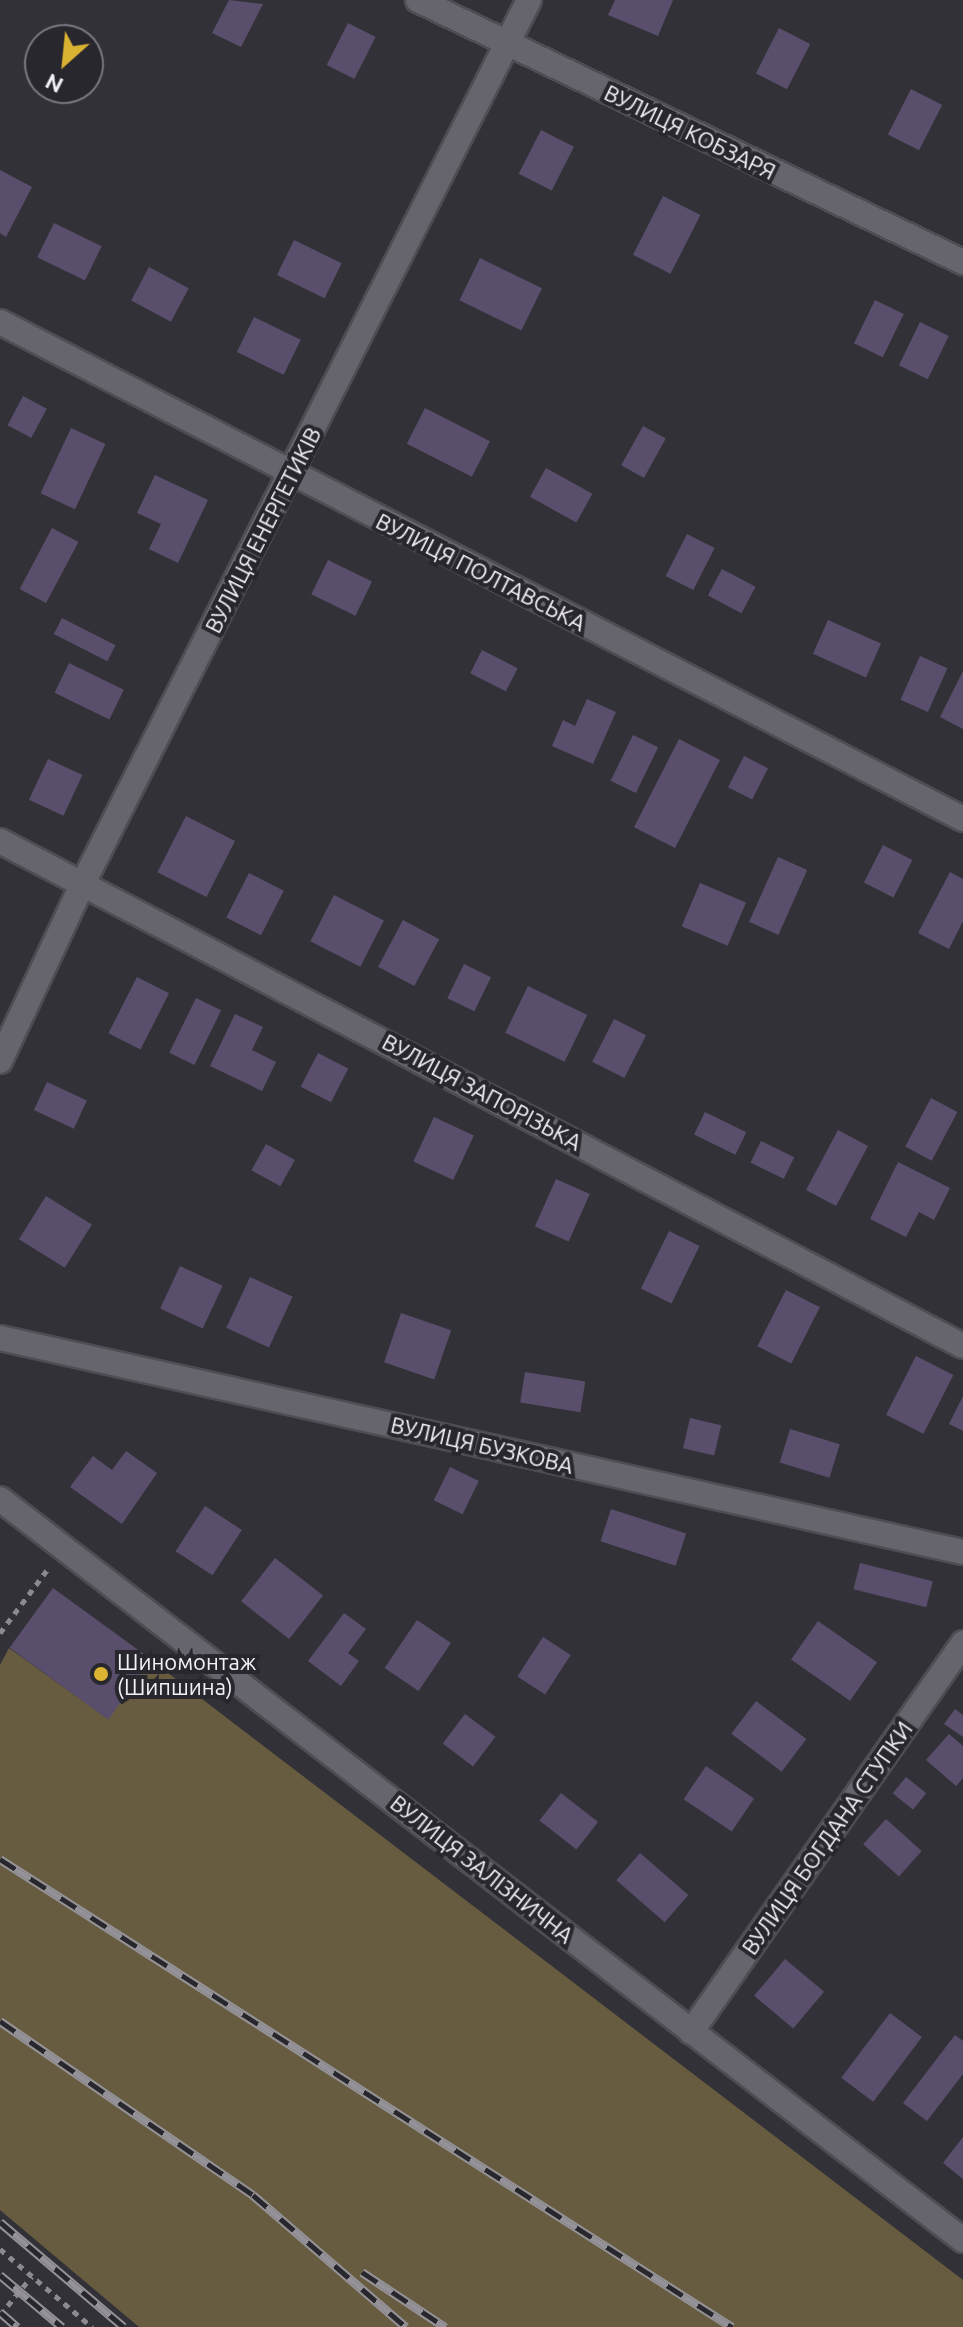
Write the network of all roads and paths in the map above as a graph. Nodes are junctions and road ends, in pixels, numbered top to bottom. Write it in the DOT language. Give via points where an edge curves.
graph roads {
  1 [pos="418,0"];
  2 [pos="529,0"];
  3 [pos="507,44"];
  4 [pos="963,262"];
  5 [pos="0,322"];
  6 [pos="292,475"];
  7 [pos="963,819"];
  8 [pos="0,841"];
  9 [pos="83,883"];
  10 [pos="0,1061"];
  11 [pos="0,1338"];
  12 [pos="963,1346"];
  13 [pos="0,1499"];
  14 [pos="67,1546"];
  15 [pos="963,1552"];
  16 [pos="0,1633"];
  17 [pos="963,1643"];
  18 [pos="691,2032"];
  19 [pos="963,2240"];
  20 [pos="0,2249"];
  21 [pos="32,2276"];
  22 [pos="0,2315"];
  23 [pos="92,2327"];
  1 -- 3 [label="street, ВУЛИЦЯ КОБЗАРЯ"];
  2 -- 3 [label="street, ВУЛИЦЯ ЕНЕРГЕТИКІВ"];
  3 -- 4 [label="street, ВУЛИЦЯ КОБЗАРЯ"];
  3 -- 6 [label="street, ВУЛИЦЯ ЕНЕРГЕТИКІВ"];
  5 -- 6 [label="street, ВУЛИЦЯ ПОЛТАВСЬКА"];
  6 -- 7 [label="street, ВУЛИЦЯ ПОЛТАВСЬКА"];
  6 -- 9 [label="street, ВУЛИЦЯ ЕНЕРГЕТИКІВ"];
  8 -- 9 [label="street, ВУЛИЦЯ ЗАПОРІЗЬКА"];
  9 -- 10 [label="street, ВУЛИЦЯ ЕНЕРГЕТИКІВ"];
  9 -- 12 [label="street, ВУЛИЦЯ ЗАПОРІЗЬКА"];
  11 -- 15 [label="street, ВУЛИЦЯ БУЗКОВА"];
  13 -- 14 [label="street, ВУЛИЦЯ ЗАЛІЗНИЧНА"];
  14 -- 16 [label="path"];
  14 -- 18 [label="street, ВУЛИЦЯ ЗАЛІЗНИЧНА"];
  17 -- 18 [label="street, ВУЛИЦЯ БОГДАНА СТУПКИ"];
  18 -- 19 [label="street, ВУЛИЦЯ ЗАЛІЗНИЧНА"];
  20 -- 21 [label="path"];
  21 -- 22 [label="path"];
  21 -- 23 [label="path"];
}
